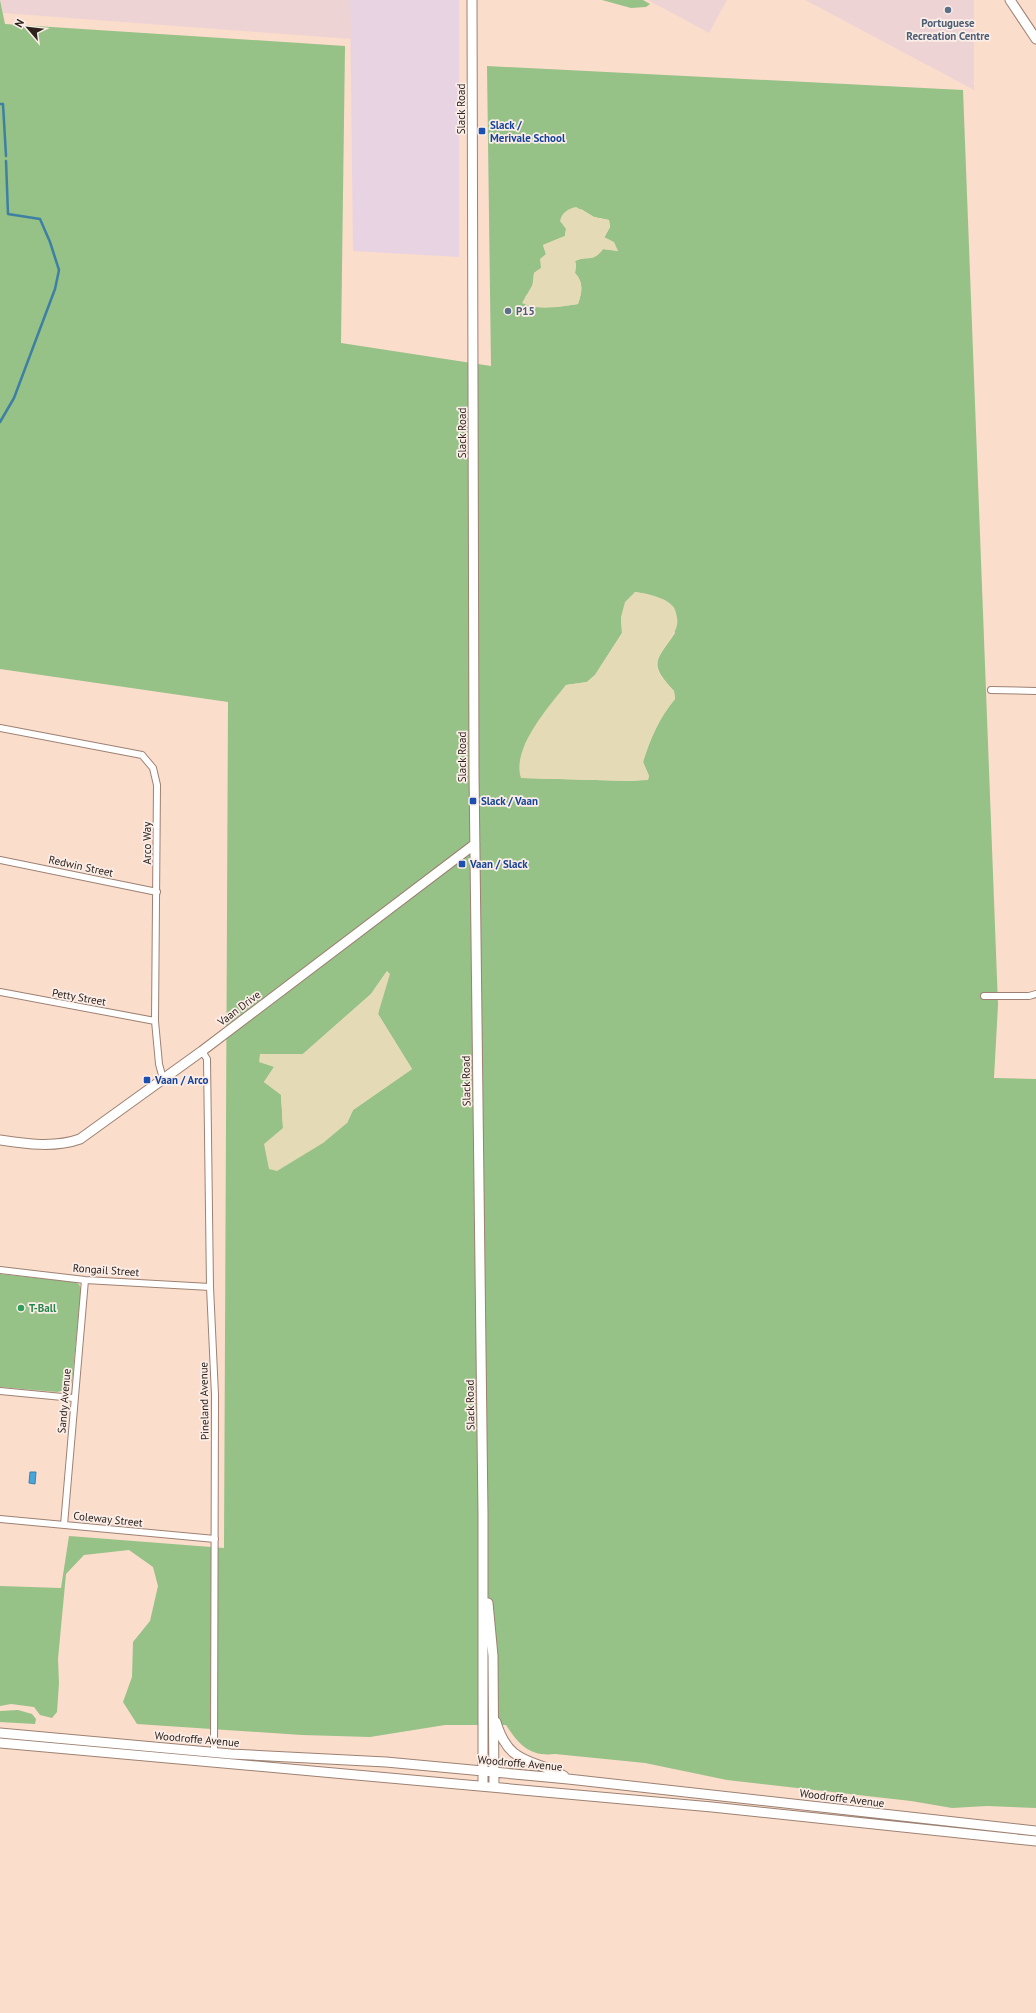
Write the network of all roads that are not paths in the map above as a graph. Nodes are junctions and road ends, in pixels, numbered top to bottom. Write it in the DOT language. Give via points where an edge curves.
graph roads {
  1 [pos="472,0"];
  2 [pos="1010,0"];
  3 [pos="1036,39"];
  4 [pos="991,690"];
  5 [pos="1036,691"];
  6 [pos="0,728"];
  7 [pos="475,844"];
  8 [pos="0,860"];
  9 [pos="157,892"];
  10 [pos="0,992"];
  11 [pos="1036,994"];
  12 [pos="984,996"];
  13 [pos="155,1020"];
  14 [pos="202,1051"];
  15 [pos="163,1079"];
  16 [pos="0,1140"];
  17 [pos="0,1270"];
  18 [pos="85,1280"];
  19 [pos="210,1287"];
  20 [pos="0,1391"];
  21 [pos="74,1398"];
  22 [pos="0,1519"];
  23 [pos="64,1525"];
  24 [pos="215,1540"];
  25 [pos="483,1562"];
  26 [pos="494,1714"];
  27 [pos="0,1733"];
  28 [pos="0,1743"];
  29 [pos="214,1752"];
  30 [pos="483,1772"];
  31 [pos="494,1772"];
  32 [pos="568,1779"];
  33 [pos="483,1786"];
  34 [pos="494,1787"];
  35 [pos="1036,1831"];
  36 [pos="1036,1841"];
  1 -- 7 [label="street, Slack Road"];
  2 -- 3 [label="street"];
  4 -- 5 [label="street"];
  6 -- 9 [label="street, Arco Way" via="142,755 153,768 157,785"];
  7 -- 14 [label="street, Vaan Drive"];
  7 -- 25 [label="street, Slack Road"];
  8 -- 9 [label="street, Redwin Street"];
  9 -- 13 [label="street, Arco Way"];
  10 -- 13 [label="street, Petty Street"];
  11 -- 12 [label="street"];
  13 -- 15 [label="street, Arco Way"];
  14 -- 15 [label="street, Vaan Drive"];
  14 -- 19 [label="street, Pineland Avenue" via="207,1059"];
  15 -- 16 [label="street, Vaan Drive" via="80,1139 64,1144"];
  17 -- 18 [label="street, Rongail Street"];
  18 -- 19 [label="street, Rongail Street"];
  18 -- 21 [label="street, Sandy Avenue"];
  19 -- 24 [label="street, Pineland Avenue" via="215,1395"];
  20 -- 21 [label="street"];
  21 -- 23 [label="street, Sandy Avenue"];
  22 -- 23 [label="street, Coleway Street"];
  23 -- 24 [label="street, Coleway Street"];
  24 -- 29 [label="street, Pineland Avenue"];
  25 -- 26 [label="street, Slack Road" via="493,1656"];
  25 -- 30 [label="street, Slack Road"];
  26 -- 31 [label="street, Slack Road"];
  26 -- 32 [label="street" via="504,1742 516,1755"];
  27 -- 29 [label="street, Woodroffe Avenue"];
  28 -- 33 [label="street, Woodroffe Avenue"];
  29 -- 30 [label="street, Woodroffe Avenue" via="364,1761"];
  30 -- 31 [label="street, Woodroffe Avenue"];
  30 -- 33 [label="street, Slack Road"];
  31 -- 32 [label="street, Woodroffe Avenue"];
  31 -- 34 [label="street, Slack Road"];
  32 -- 35 [label="street, Woodroffe Avenue"];
  33 -- 34 [label="street, Woodroffe Avenue"];
  34 -- 36 [label="street, Woodroffe Avenue"];
}
